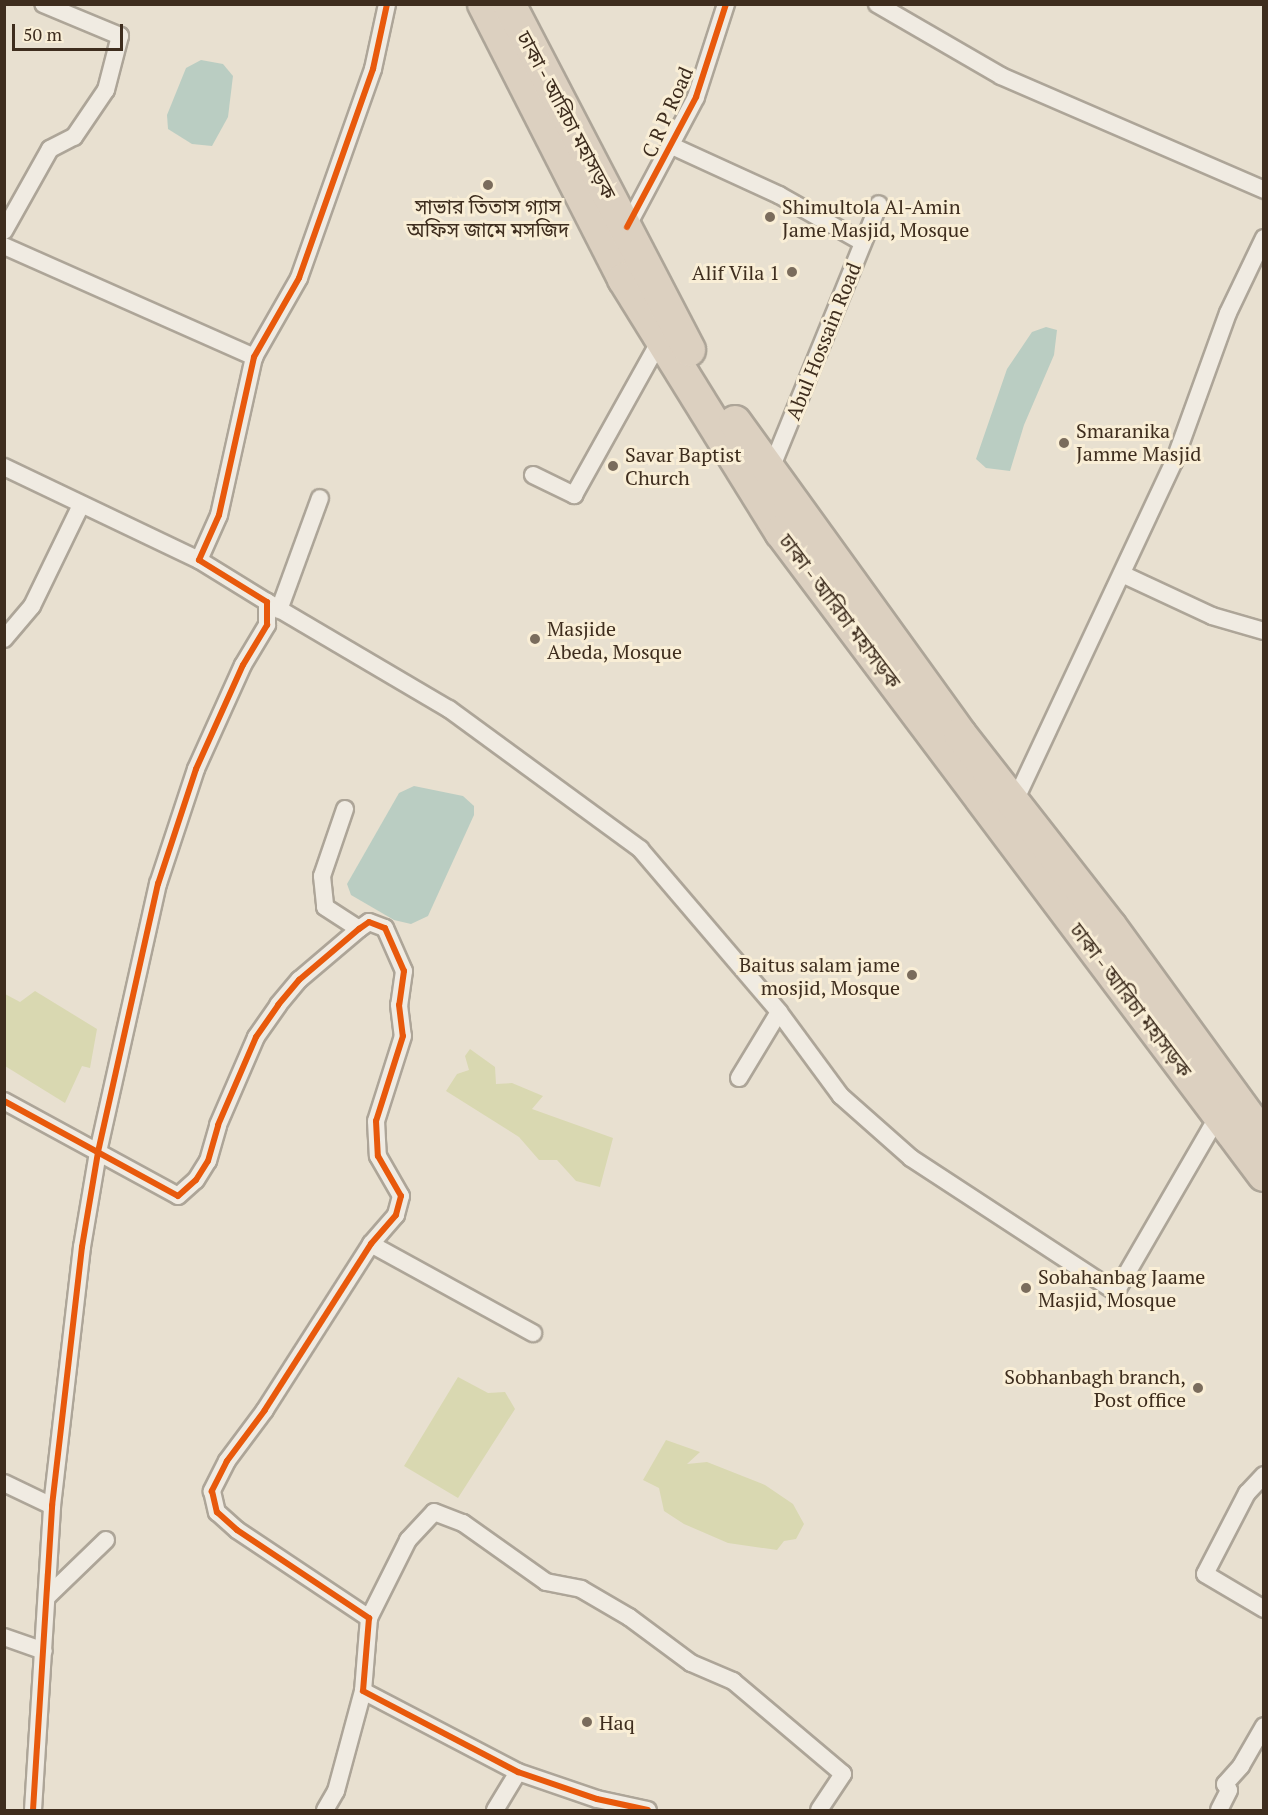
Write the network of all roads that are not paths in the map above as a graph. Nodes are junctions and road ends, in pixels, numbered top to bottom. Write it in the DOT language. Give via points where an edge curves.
graph roads {
  1 [pos="43,4"];
  2 [pos="387,4"];
  3 [pos="484,4"];
  4 [pos="509,4"];
  5 [pos="726,4"];
  6 [pos="877,4"];
  7 [pos="672,146"];
  8 [pos="1263,190"];
  9 [pos="879,204"];
  10 [pos="627,227"];
  11 [pos="4,231"];
  12 [pos="1263,238"];
  13 [pos="862,242"];
  14 [pos="4,246"];
  15 [pos="661,339"];
  16 [pos="254,357"];
  17 [pos="4,467"];
  18 [pos="770,471"];
  19 [pos="533,475"];
  20 [pos="320,498"];
  21 [pos="81,505"];
  22 [pos="199,560"];
  23 [pos="1122,574"];
  24 [pos="273,606"];
  25 [pos="1263,631"];
  26 [pos="4,639"];
  27 [pos="1014,803"];
  28 [pos="345,809"];
  29 [pos="359,929"];
  30 [pos="779,1012"];
  31 [pos="740,1078"];
  32 [pos="4,1101"];
  33 [pos="1218,1116"];
  34 [pos="1263,1138"];
  35 [pos="98,1152"];
  36 [pos="1263,1175"];
  37 [pos="371,1244"];
  38 [pos="533,1333"];
  39 [pos="1263,1475"];
  40 [pos="4,1483"];
  41 [pos="52,1506"];
  42 [pos="106,1540"];
  43 [pos="47,1597"];
  44 [pos="1263,1609"];
  45 [pos="369,1618"];
  46 [pos="4,1637"];
  47 [pos="44,1651"];
  48 [pos="363,1691"];
  49 [pos="1263,1726"];
  50 [pos="518,1772"];
  51 [pos="33,1810"];
  52 [pos="325,1810"];
  53 [pos="495,1810"];
  54 [pos="648,1810"];
  55 [pos="819,1810"];
  56 [pos="1219,1810"];
  1 -- 11 [label="street" via="120,36 105,90 74,137 50,149"];
  2 -- 16 [label="street" via="373,69 299,278"];
  3 -- 15 [label="highway, ঢাকা - আরিচা মহাসড়ক" via="624,279"];
  4 -- 10 [label="highway, ঢাকা - আরিচা মহাসড়ক"];
  5 -- 7 [label="street, C R P Road" via="696,97"];
  6 -- 8 [label="street" via="1001,76"];
  7 -- 10 [label="street, C R P Road"];
  7 -- 13 [label="street, Abul Hossain Road" via="779,195"];
  9 -- 13 [label="street"];
  10 -- 18 [label="highway, ঢাকা - আরিচা মহাসড়ক" via="705,380"];
  12 -- 23 [label="street" via="1228,313 1174,462"];
  13 -- 18 [label="street, Abul Hossain Road"];
  14 -- 16 [label="street"];
  15 -- 19 [label="street" via="574,495"];
  15 -- 33 [label="highway, ঢাকা - আরিচা মহাসড়ক" via="781,532"];
  16 -- 22 [label="street" via="219,515"];
  17 -- 21 [label="street"];
  18 -- 27 [label="highway, ঢাকা - আরিচা মহাসড়ক"];
  20 -- 24 [label="street"];
  21 -- 22 [label="street"];
  21 -- 26 [label="street" via="32,606"];
  22 -- 24 [label="street"];
  23 -- 25 [label="street" via="1212,616"];
  23 -- 27 [label="street"];
  24 -- 30 [label="street" via="449,708 640,849"];
  24 -- 35 [label="street" via="196,769 158,884"];
  27 -- 34 [label="highway, ঢাকা - আরিচা মহাসড়ক" via="1110,926"];
  28 -- 29 [label="street" via="322,876 325,907"];
  29 -- 35 [label="street" via="299,980 256,1037 218,1125 208,1161 196,1180 178,1196"];
  29 -- 37 [label="street" via="369,922 385,928 404,971 399,1005 403,1036 376,1121 378,1156 401,1196 396,1215"];
  30 -- 31 [label="street"];
  30 -- 33 [label="street" via="841,1096 911,1158 1116,1292"];
  32 -- 35 [label="street"];
  33 -- 36 [label="highway, ঢাকা - আরিচা মহাসড়ক"];
  35 -- 41 [label="street" via="82,1247"];
  37 -- 38 [label="street"];
  37 -- 45 [label="street" via="265,1410 227,1461 212,1491 217,1512 237,1530"];
  39 -- 44 [label="street" via="1247,1493 1206,1574"];
  40 -- 41 [label="street"];
  41 -- 43 [label="street"];
  42 -- 43 [label="street"];
  43 -- 47 [label="street"];
  45 -- 48 [label="street"];
  45 -- 55 [label="street" via="408,1540 434,1512 463,1523 546,1582 581,1589 629,1617 691,1663 733,1681 843,1774"];
  46 -- 47 [label="street"];
  47 -- 51 [label="street"];
  48 -- 50 [label="street"];
  48 -- 52 [label="street" via="336,1791"];
  49 -- 56 [label="street" via="1241,1766 1225,1784 1229,1790"];
  50 -- 53 [label="street"];
  50 -- 54 [label="street" via="597,1799"];
}
